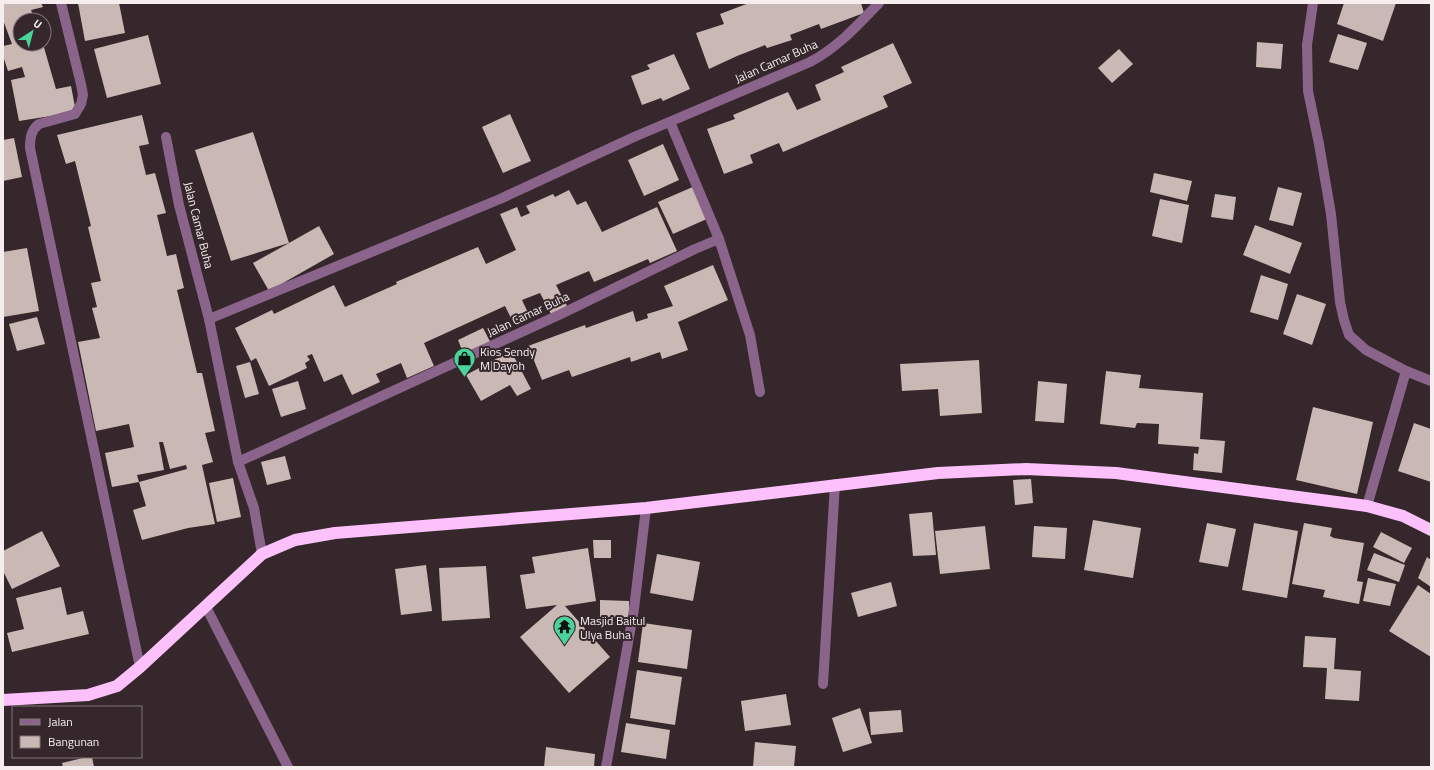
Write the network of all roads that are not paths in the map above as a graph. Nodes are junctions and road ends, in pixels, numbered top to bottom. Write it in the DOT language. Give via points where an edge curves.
graph roads {
  1 [pos="61,3"];
  2 [pos="879,3"];
  3 [pos="1313,3"];
  4 [pos="670,122"];
  5 [pos="166,137"];
  6 [pos="719,239"];
  7 [pos="209,320"];
  8 [pos="1406,371"];
  9 [pos="1431,381"];
  10 [pos="760,392"];
  11 [pos="238,462"];
  12 [pos="835,484"];
  13 [pos="1367,506"];
  14 [pos="646,508"];
  15 [pos="1431,530"];
  16 [pos="262,554"];
  17 [pos="206,607"];
  18 [pos="140,667"];
  19 [pos="823,684"];
  20 [pos="3,700"];
  21 [pos="288,767"];
  22 [pos="606,767"];
  1 -- 18 [label="street" via="81,84 82,101 75,114 39,124 34,128 30,148"];
  2 -- 4 [label="street, Jalan Camar Buha" via="826,54"];
  3 -- 8 [label="street" via="1308,45 1308,91 1331,214 1344,320 1349,335 1366,350"];
  4 -- 6 [label="street"];
  4 -- 7 [label="street, Jalan Camar Buha" via="500,199"];
  5 -- 7 [label="street, Jalan Camar Buha" via="179,205"];
  6 -- 10 [label="street" via="750,335"];
  6 -- 11 [label="street, Jalan Camar Buha"];
  7 -- 11 [label="street, Jalan Camar Buha"];
  8 -- 9 [label="street"];
  8 -- 13 [label="street"];
  11 -- 16 [label="street, Jalan Camar Buha" via="254,508"];
  12 -- 13 [label="highway" via="938,473 1026,469 1116,473"];
  12 -- 14 [label="highway"];
  12 -- 19 [label="street"];
  13 -- 15 [label="highway" via="1403,516"];
  14 -- 16 [label="highway" via="335,533 295,540"];
  14 -- 22 [label="street" via="634,609"];
  16 -- 17 [label="highway"];
  17 -- 18 [label="highway"];
  17 -- 21 [label="street"];
  18 -- 20 [label="highway" via="117,686 88,695"];
}
